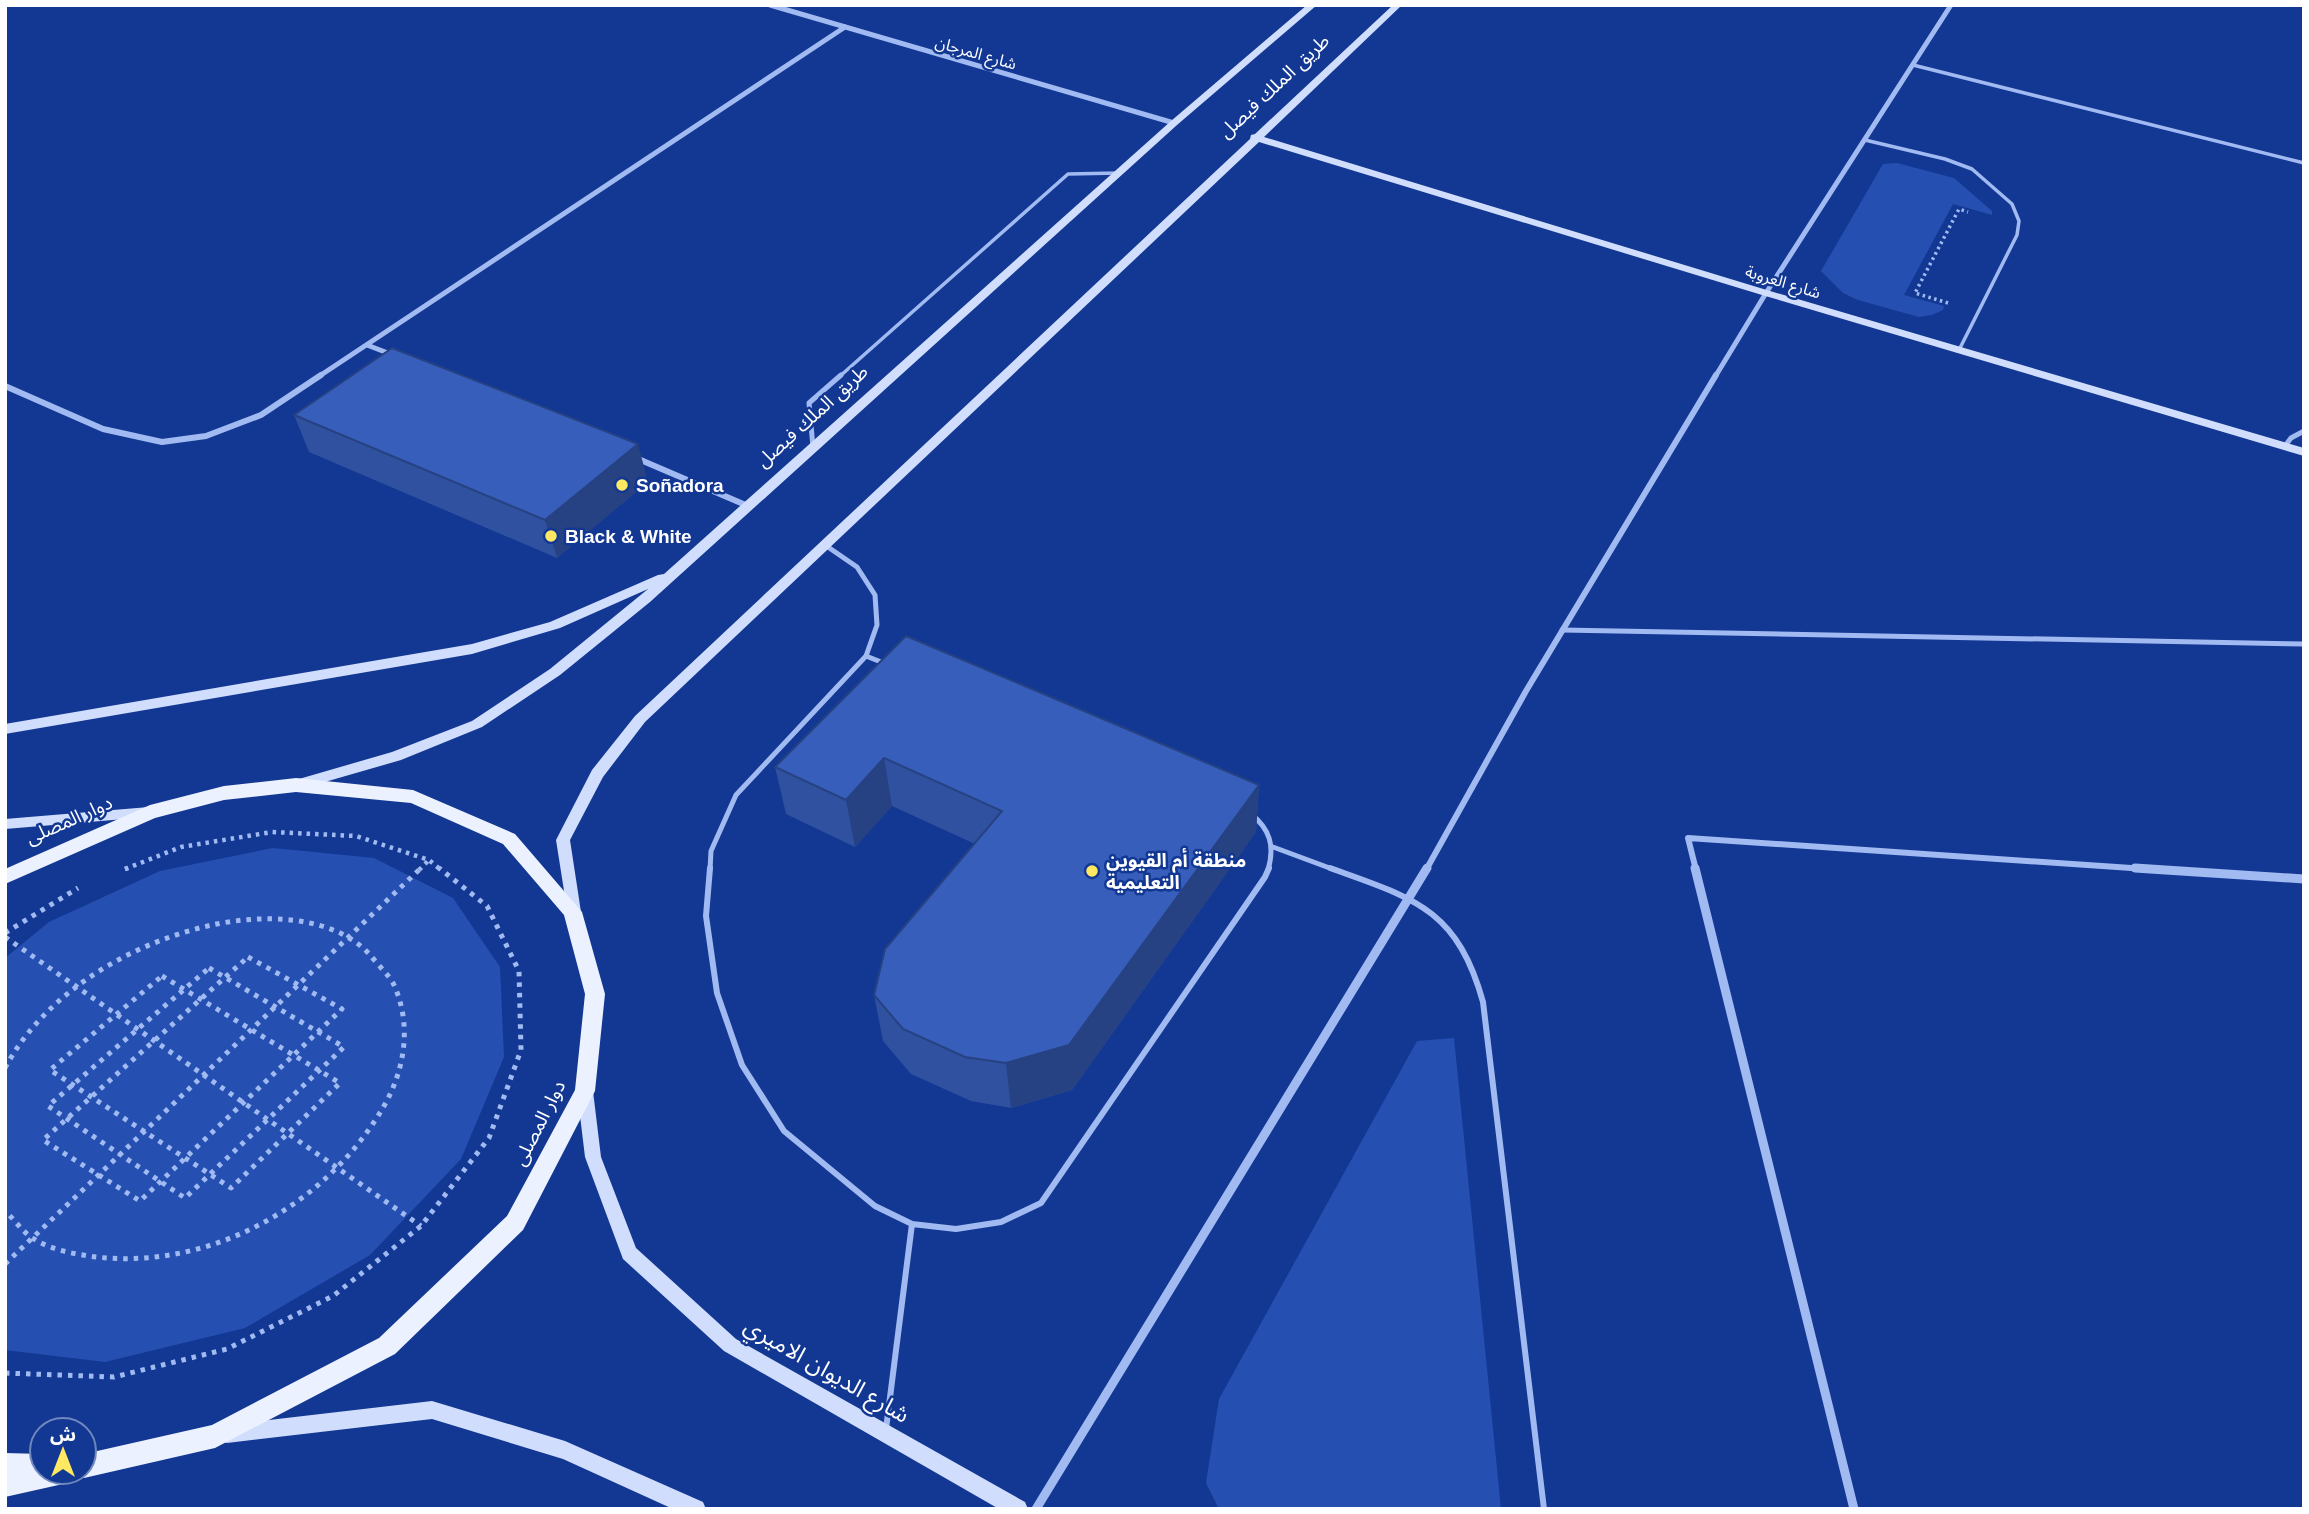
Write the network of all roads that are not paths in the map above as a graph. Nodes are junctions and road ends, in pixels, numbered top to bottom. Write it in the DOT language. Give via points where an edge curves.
graph roads {
  1 [pos="770,5"];
  2 [pos="1313,5"];
  3 [pos="1398,5"];
  4 [pos="1951,5"];
  5 [pos="845,27"];
  6 [pos="1913,65"];
  7 [pos="1174,123"];
  8 [pos="1254,137"];
  9 [pos="1865,140"];
  10 [pos="2304,163"];
  11 [pos="1119,173"];
  12 [pos="1766,293"];
  13 [pos="368,345"];
  14 [pos="1959,350"];
  15 [pos="405,361"];
  16 [pos="5,386"];
  17 [pos="2304,431"];
  18 [pos="2285,446"];
  19 [pos="813,447"];
  20 [pos="2304,452"];
  21 [pos="634,457"];
  22 [pos="748,506"];
  23 [pos="825,545"];
  24 [pos="673,573"];
  25 [pos="1562,630"];
  26 [pos="2304,644"];
  27 [pos="866,656"];
  28 [pos="891,666"];
  29 [pos="5,729"];
  30 [pos="296,785"];
  31 [pos="1244,808"];
  32 [pos="150,811"];
  33 [pos="5,824"];
  34 [pos="1273,847"];
  35 [pos="5,877"];
  36 [pos="2304,879"];
  37 [pos="1411,897"];
  38 [pos="573,912"];
  39 [pos="585,1091"];
  40 [pos="912,1224"];
  41 [pos="886,1432"];
  42 [pos="215,1436"];
  43 [pos="98,1464"];
  44 [pos="5,1465"];
  45 [pos="28,1466"];
  46 [pos="28,1480"];
  47 [pos="5,1485"];
  48 [pos="696,1509"];
  49 [pos="1018,1509"];
  50 [pos="1036,1509"];
  51 [pos="1544,1509"];
  52 [pos="1854,1509"];
  1 -- 5 [label="street, شارع المرجان"];
  2 -- 7 [label="main road, طريق الملك فيصل"];
  3 -- 8 [label="main road, طريق الملك فيصل"];
  4 -- 6 [label="street"];
  5 -- 7 [label="street, شارع المرجان"];
  5 -- 13 [label="street"];
  6 -- 9 [label="street"];
  6 -- 10 [label="lane"];
  7 -- 11 [label="main road, طريق الملك فيصل"];
  8 -- 12 [label="main road, شارع العروبة"];
  8 -- 23 [label="main road, طريق الملك فيصل"];
  9 -- 12 [label="street"];
  9 -- 14 [label="lane" via="1972,169 2012,204 2019,221 2017,235"];
  11 -- 19 [label="main road, طريق الملك فيصل"];
  11 -- 19 [label="lane" via="1068,174 819,393 809,403"];
  12 -- 14 [label="main road, شارع العروبة"];
  12 -- 25 [label="street"];
  13 -- 15 [label="street"];
  13 -- 16 [label="street" via="261,415 206,436 162,442 103,429"];
  14 -- 18 [label="main road, شارع العروبة"];
  17 -- 18 [label="lane"];
  18 -- 20 [label="main road, شارع العروبة"];
  19 -- 22 [label="main road, طريق الملك فيصل"];
  21 -- 22 [label="street"];
  22 -- 24 [label="main road, طريق الملك فيصل"];
  23 -- 27 [label="lane" via="857,567 875,595 877,625"];
  23 -- 38 [label="main road, طريق الملك فيصل" via="640,719 597,774 563,840"];
  24 -- 29 [label="main road" via="555,625 472,649"];
  24 -- 30 [label="main road, طريق الملك فيصل" via="555,672 477,724 396,756"];
  25 -- 26 [label="lane"];
  25 -- 37 [label="street"];
  27 -- 28 [label="lane"];
  27 -- 40 [label="lane" via="736,796 711,851 706,916 717,993 742,1065 784,1131 875,1206"];
  30 -- 32 [label="main road, دوار المصلى" via="224,793"];
  30 -- 38 [label="main road, دوار المصلى" via="413,797 509,839"];
  31 -- 34 [label="lane" via="1259,819"];
  32 -- 33 [label="main road"];
  32 -- 35 [label="main road, دوار المصلى"];
  34 -- 37 [label="lane"];
  34 -- 40 [label="lane" via="1265,877 1041,1203 1001,1222 957,1229"];
  36 -- 52 [label="street" via="1688,838"];
  37 -- 50 [label="street"];
  37 -- 51 [label="lane" via="1442,923 1467,954 1483,1002"];
  38 -- 39 [label="main road, دوار المصلى" via="595,994"];
  39 -- 41 [label="main road, شارع الديوان الاميري" via="593,1157 629,1253 730,1345"];
  39 -- 42 [label="main road, دوار المصلى" via="515,1223 387,1346"];
  40 -- 41 [label="lane"];
  41 -- 49 [label="main road, شارع الديوان الاميري"];
  42 -- 43 [label="main road, دوار المصلى"];
  42 -- 48 [label="main road" via="432,1410 565,1450"];
  44 -- 45 [label="main road"];
  46 -- 47 [label="main road"];
}
